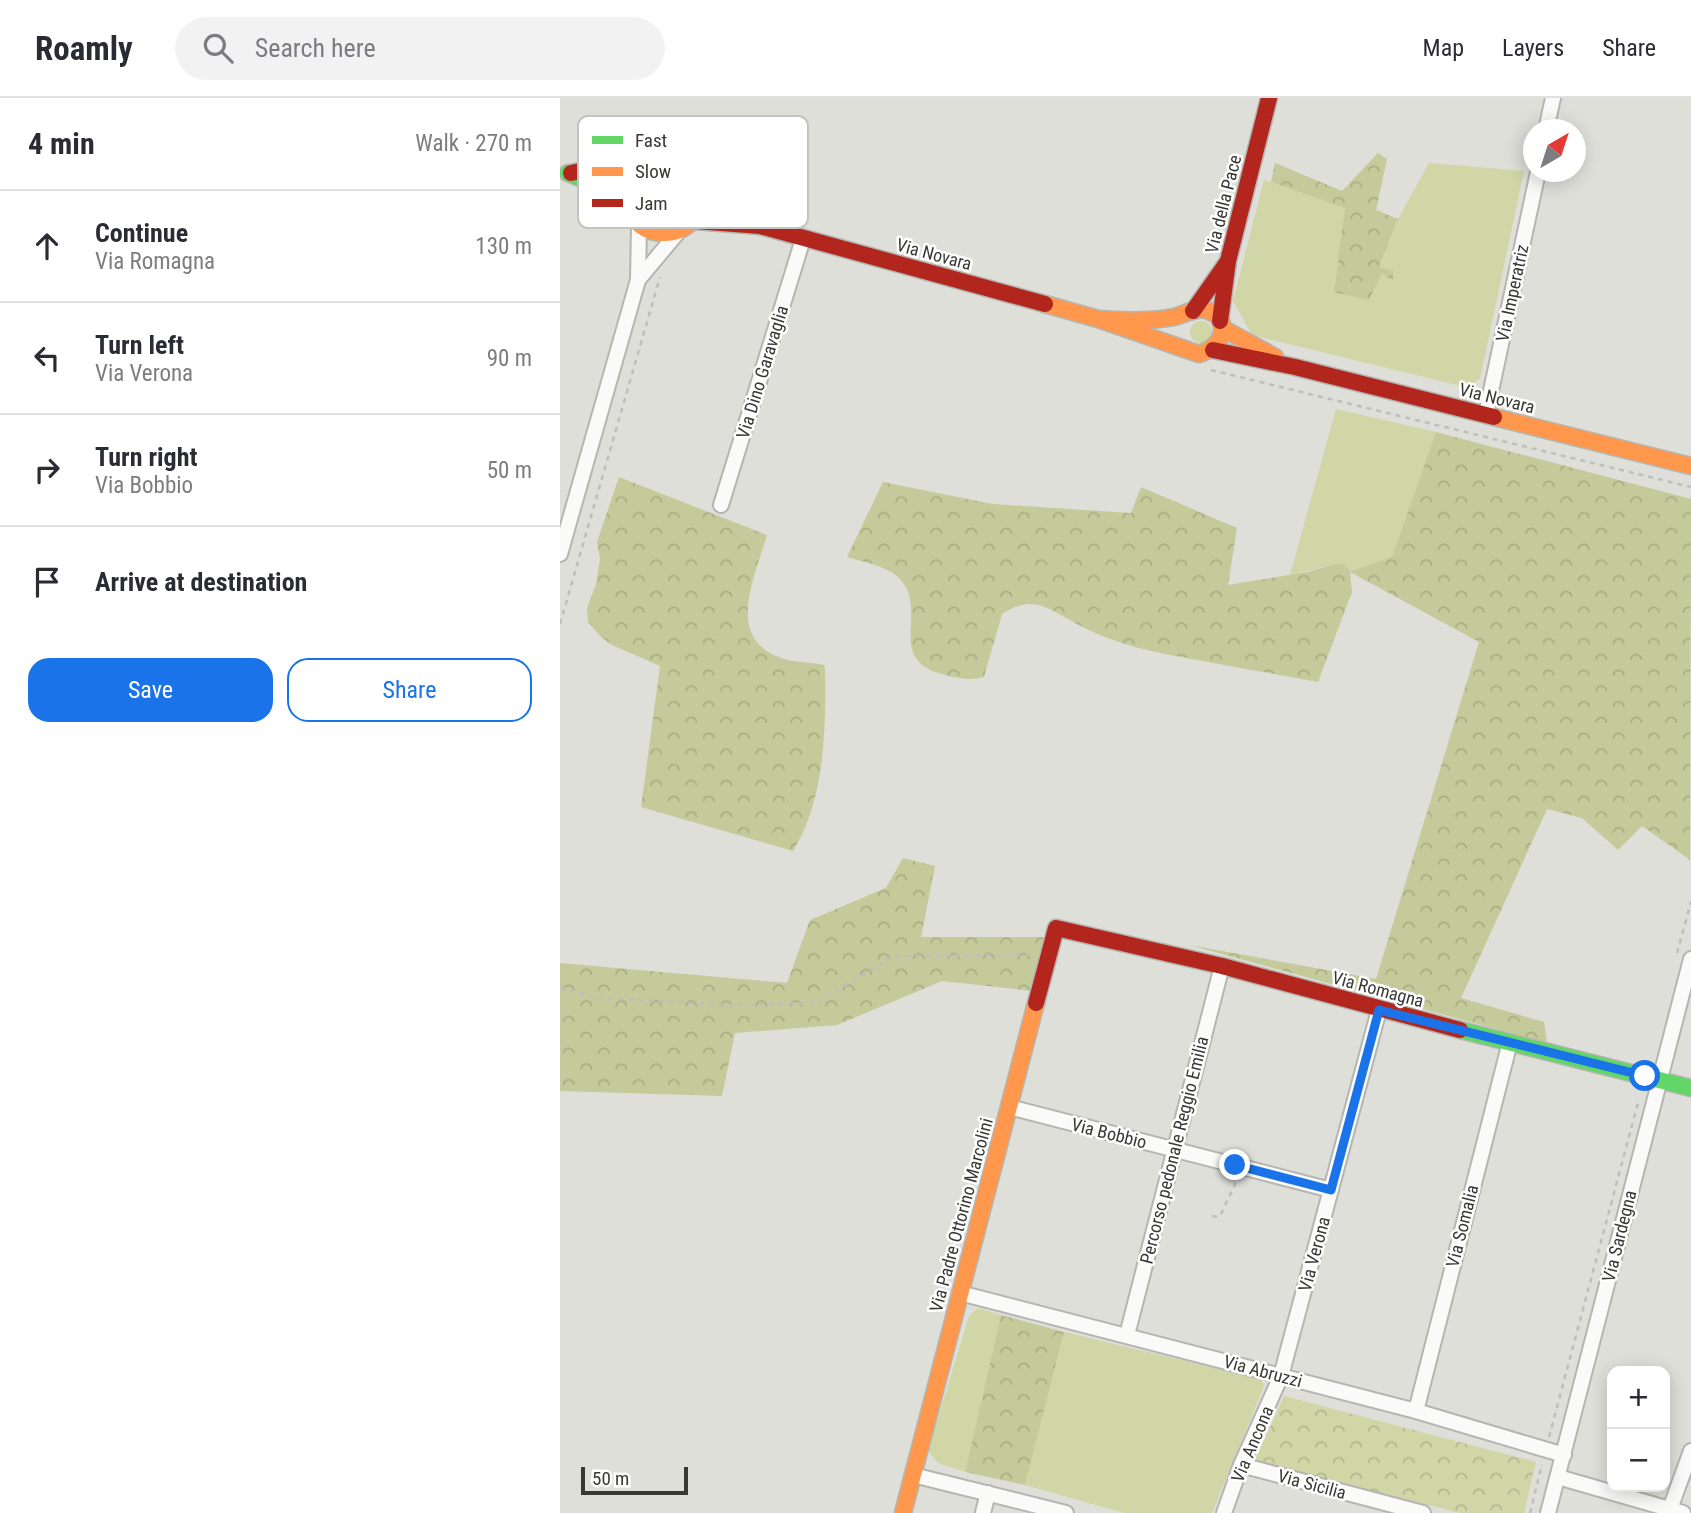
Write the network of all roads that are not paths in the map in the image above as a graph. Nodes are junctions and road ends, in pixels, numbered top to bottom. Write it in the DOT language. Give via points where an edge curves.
graph roads {
  1 [pos="1269,98"];
  2 [pos="1553,98"];
  3 [pos="1548,119"];
  4 [pos="1536,182"];
  5 [pos="639,228"];
  6 [pos="643,228"];
  7 [pos="683,228"];
  8 [pos="767,228"];
  9 [pos="679,231"];
  10 [pos="803,239"];
  11 [pos="1228,261"];
  12 [pos="638,280"];
  13 [pos="1189,312"];
  14 [pos="1098,319"];
  15 [pos="1221,324"];
  16 [pos="1185,348"];
  17 [pos="1213,350"];
  18 [pos="1295,367"];
  19 [pos="1486,414"];
  20 [pos="1691,466"];
  21 [pos="721,505"];
  22 [pos="560,554"];
  23 [pos="1056,928"];
  24 [pos="1691,959"];
  25 [pos="1222,966"];
  26 [pos="1379,1010"];
  27 [pos="1510,1042"];
  28 [pos="1652,1077"];
  29 [pos="1691,1088"];
  30 [pos="1009,1107"];
  31 [pos="1175,1150"];
  32 [pos="1331,1190"];
  33 [pos="960,1293"];
  34 [pos="1127,1335"];
  35 [pos="1281,1376"];
  36 [pos="1416,1411"];
  37 [pos="1691,1451"];
  38 [pos="1564,1455"];
  39 [pos="1241,1465"];
  40 [pos="914,1475"];
  41 [pos="1558,1476"];
  42 [pos="988,1493"];
  43 [pos="1676,1511"];
  44 [pos="903,1513"];
  45 [pos="983,1513"];
  46 [pos="1066,1513"];
  47 [pos="1224,1513"];
  48 [pos="1423,1513"];
  49 [pos="1548,1513"];
  1 -- 11 [label="street, Via della Pace"];
  2 -- 3 [label="street"];
  4 -- 19 [label="street, Via Imperatriz"];
  5 -- 12 [label="street"];
  6 -- 9 [label="street" via="665,234"];
  7 -- 9 [label="street"];
  8 -- 10 [label="street, Via Novara"];
  9 -- 12 [label="street"];
  10 -- 14 [label="street, Via Novara"];
  10 -- 21 [label="street, Via Dino Garavaglia"];
  11 -- 13 [label="street"];
  11 -- 15 [label="street, Via della Pace"];
  12 -- 22 [label="street"];
  13 -- 14 [label="street, Via Novara" via="1147,322"];
  13 -- 15 [label="street, Via Novara" via="1208,311"];
  13 -- 16 [label="street" via="1181,320 1178,335"];
  14 -- 16 [label="street, Via Novara"];
  15 -- 17 [label="street" via="1221,340"];
  15 -- 18 [label="street, Via Novara"];
  16 -- 17 [label="street, Via Novara" via="1199,354"];
  17 -- 18 [label="street, Via Novara"];
  18 -- 19 [label="street, Via Novara"];
  19 -- 20 [label="street, Via Novara"];
  23 -- 25 [label="street, Via Romagna"];
  23 -- 30 [label="street, Via Padre Ottorino Marcolini"];
  24 -- 28 [label="street, Via Sardegna"];
  25 -- 26 [label="street, Via Romagna"];
  25 -- 31 [label="street, Percorso pedonale Reggio Emilia"];
  26 -- 27 [label="street, Via Romagna"];
  26 -- 32 [label="street, Via Verona"];
  27 -- 28 [label="street, Via Romagna"];
  27 -- 36 [label="street, Via Somalia"];
  28 -- 29 [label="street, Via Romagna"];
  28 -- 38 [label="street, Via Sardegna"];
  30 -- 31 [label="street, Via Bobbio"];
  30 -- 33 [label="street, Via Padre Ottorino Marcolini"];
  31 -- 32 [label="street, Via Bobbio"];
  31 -- 34 [label="street, Percorso pedonale Reggio Emilia"];
  32 -- 35 [label="street, Via Verona"];
  33 -- 34 [label="street, Via Abruzzi"];
  33 -- 40 [label="street, Via Padre Ottorino Marcolini"];
  34 -- 35 [label="street, Via Abruzzi"];
  35 -- 36 [label="street, Via Abruzzi"];
  35 -- 39 [label="street, Via Ancona"];
  36 -- 38 [label="street, Via Abruzzi"];
  37 -- 43 [label="street"];
  38 -- 41 [label="street, Via Sardegna"];
  39 -- 47 [label="street, Via Ancona"];
  39 -- 48 [label="street, Via Sicilia"];
  40 -- 42 [label="street"];
  40 -- 44 [label="street, Via Padre Ottorino Marcolini"];
  41 -- 43 [label="street"];
  41 -- 49 [label="street, Via Sardegna"];
  42 -- 45 [label="street"];
  42 -- 46 [label="street"];
}
